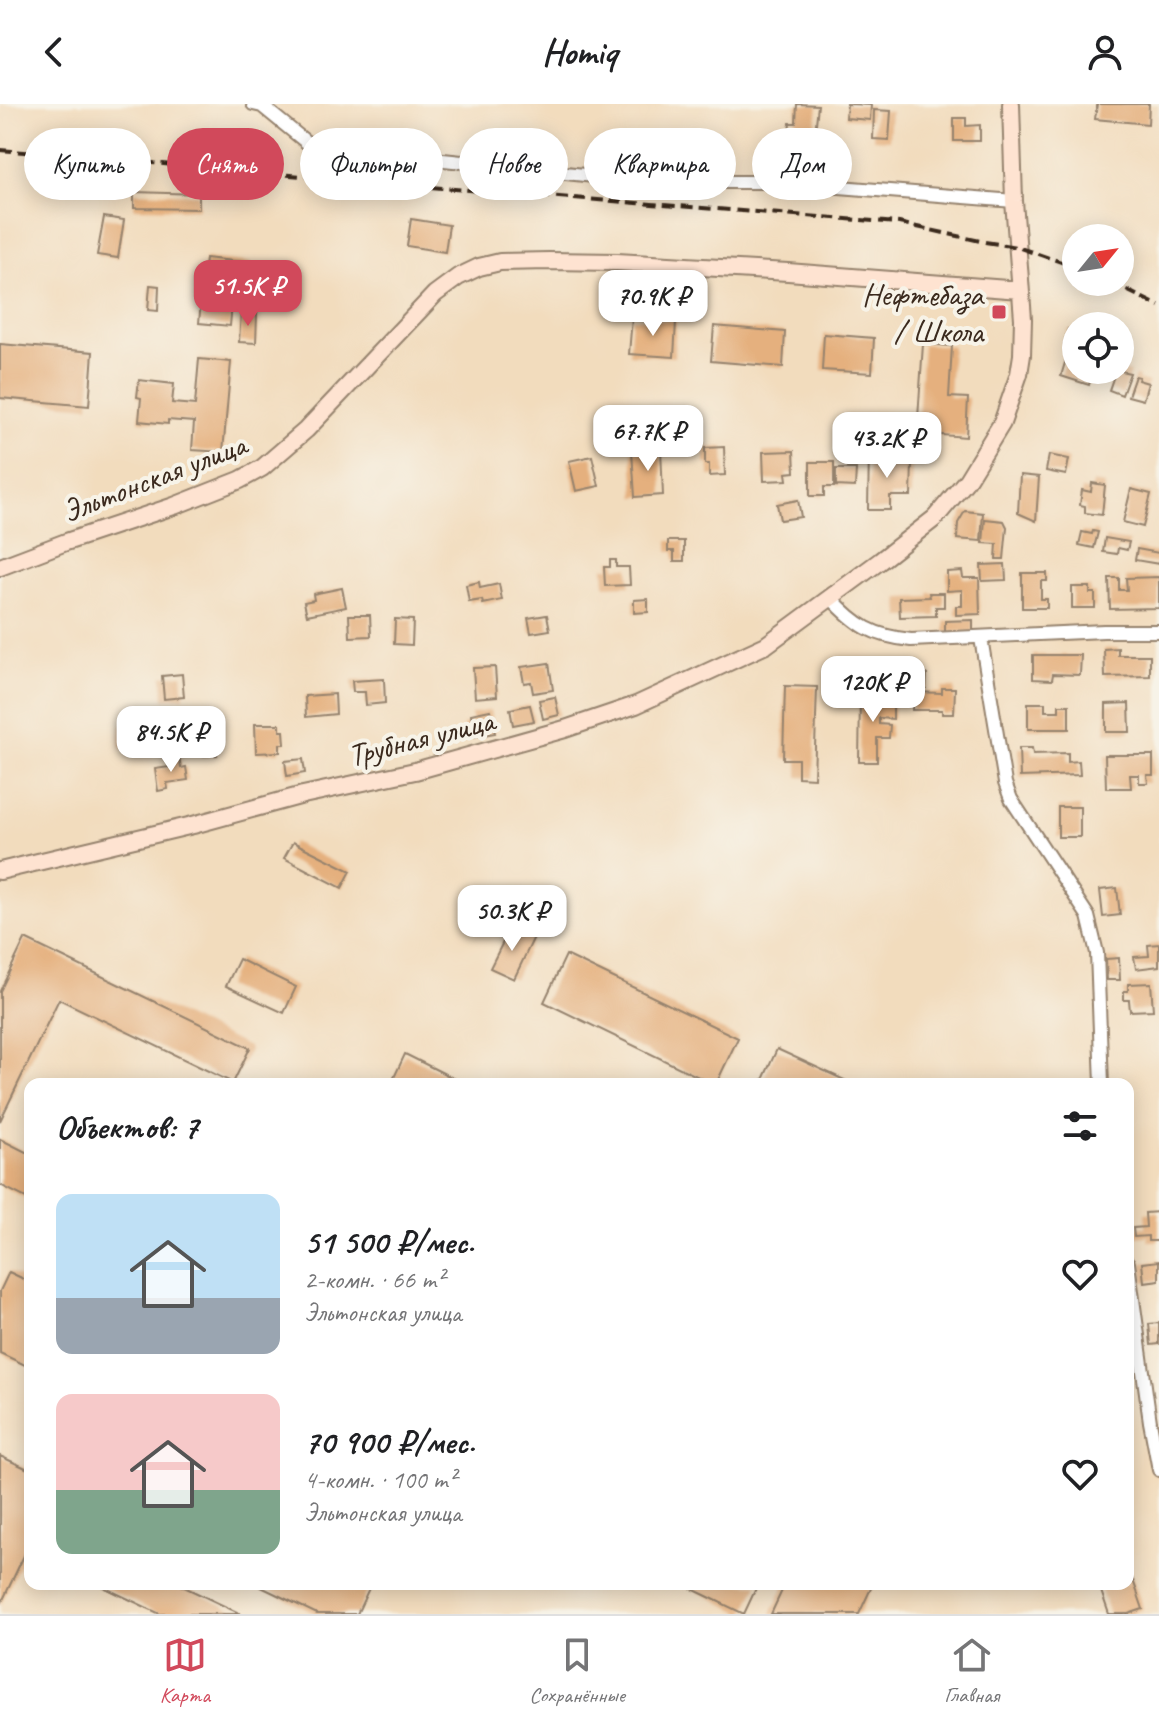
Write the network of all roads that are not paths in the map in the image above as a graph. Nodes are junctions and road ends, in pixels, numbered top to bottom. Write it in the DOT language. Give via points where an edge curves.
graph roads {
  1 [pos="253,104"];
  2 [pos="1011,104"];
  3 [pos="1014,201"];
  4 [pos="1020,290"];
  5 [pos="0,567"];
  6 [pos="831,598"];
  7 [pos="1159,631"];
  8 [pos="981,638"];
  9 [pos="0,871"];
  10 [pos="1102,1078"];
  11 [pos="1134,1306"];
  12 [pos="1159,1470"];
  1 -- 3 [label="street" via="311,146 613,178 777,182"];
  2 -- 3 [label="main road, Трубная улица"];
  3 -- 4 [label="main road, Трубная улица"];
  4 -- 5 [label="main road, Эльтонская улица" via="617,262 500,262 479,267 435,294 306,430 262,468 174,506"];
  4 -- 6 [label="main road, Трубная улица" via="1019,374 994,437 935,518"];
  6 -- 8 [label="street" via="849,618 896,639"];
  6 -- 9 [label="main road, Трубная улица" via="766,645 636,705 565,729 415,771"];
  7 -- 8 [label="street"];
  8 -- 10 [label="street" via="1011,799 1088,916 1094,935"];
  11 -- 12 [label="street"];
}
